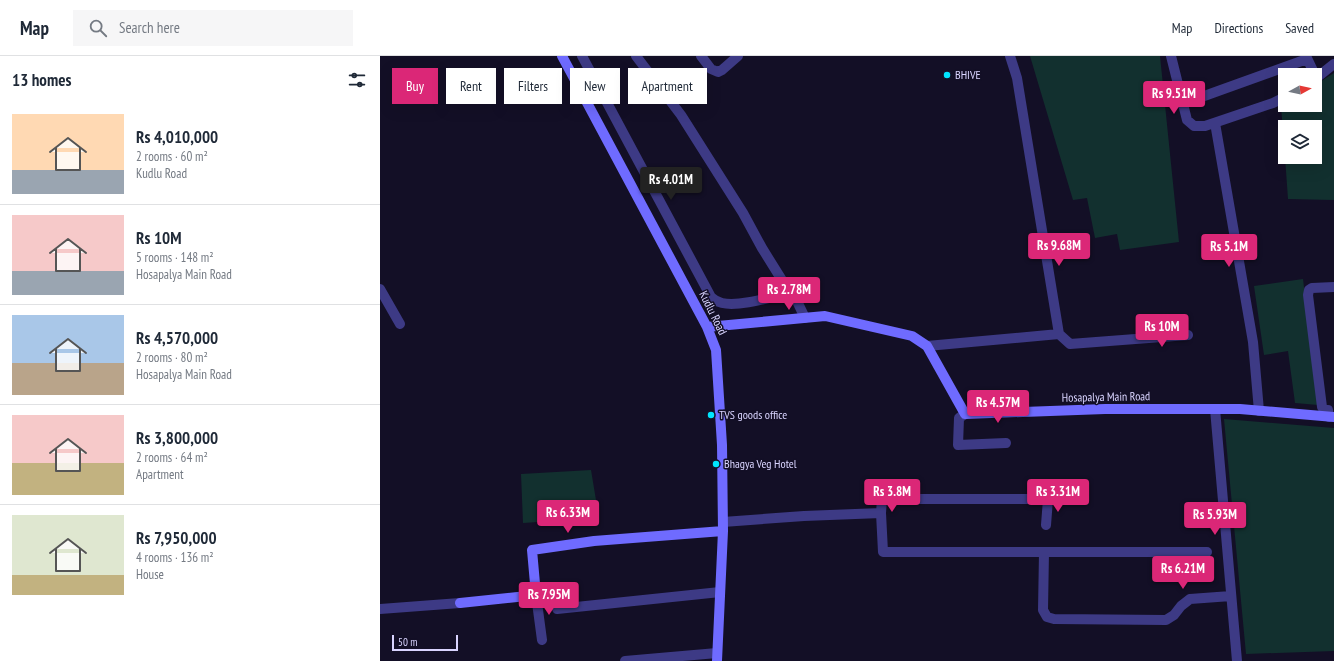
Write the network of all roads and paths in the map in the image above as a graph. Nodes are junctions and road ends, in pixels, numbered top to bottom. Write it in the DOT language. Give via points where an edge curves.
graph roads {
  1 [pos="562,56"];
  2 [pos="582,56"];
  3 [pos="636,56"];
  4 [pos="702,56"];
  5 [pos="738,56"];
  6 [pos="1010,56"];
  7 [pos="1171,56"];
  8 [pos="1307,57"];
  9 [pos="1334,64"];
  10 [pos="1311,68"];
  11 [pos="1322,72"];
  12 [pos="1278,100"];
  13 [pos="1182,104"];
  14 [pos="1216,123"];
  15 [pos="1334,287"];
  16 [pos="380,289"];
  17 [pos="790,293"];
  18 [pos="805,318"];
  19 [pos="400,324"];
  20 [pos="707,327"];
  21 [pos="1059,334"];
  22 [pos="1188,335"];
  23 [pos="927,346"];
  24 [pos="1215,409"];
  25 [pos="1259,411"];
  26 [pos="965,414"];
  27 [pos="1332,417"];
  28 [pos="1006,443"];
  29 [pos="1048,499"];
  30 [pos="1066,499"];
  31 [pos="881,513"];
  32 [pos="1046,525"];
  33 [pos="723,527"];
  34 [pos="1044,552"];
  35 [pos="1207,552"];
  36 [pos="720,592"];
  37 [pos="536,595"];
  38 [pos="1231,596"];
  39 [pos="380,609"];
  40 [pos="557,609"];
  41 [pos="542,640"];
  42 [pos="717,657"];
  43 [pos="625,661"];
  44 [pos="1237,661"];
  1 -- 20 [label="street, Kudlu Road"];
  2 -- 17 [label="street" via="711,297 727,304"];
  3 -- 17 [label="street" via="681,115"];
  4 -- 5 [label="street" via="711,68 718,72"];
  6 -- 21 [label="street" via="1017,78"];
  7 -- 13 [label="street"];
  8 -- 10 [label="street"];
  8 -- 13 [label="street"];
  9 -- 11 [label="street"];
  12 -- 14 [label="street"];
  13 -- 14 [label="street" via="1186,120 1194,126"];
  14 -- 25 [label="street" via="1253,342"];
  15 -- 27 [label="street" via="1312,288 1308,295 1322,407 1328,410"];
  16 -- 19 [label="street"];
  17 -- 18 [label="street" via="796,299"];
  18 -- 20 [label="street"];
  18 -- 23 [label="street" via="825,316 910,335"];
  20 -- 33 [label="street, Kudlu Road" via="716,350 722,445"];
  21 -- 22 [label="street" via="1070,344"];
  21 -- 23 [label="street"];
  23 -- 26 [label="street"];
  24 -- 25 [label="street, Hosapalya Main Road"];
  24 -- 26 [label="street, Hosapalya Main Road" via="1105,409"];
  24 -- 38 [label="street"];
  25 -- 27 [label="street, Hosapalya Main Road"];
  26 -- 28 [label="street" via="958,418 958,445"];
  29 -- 30 [label="street"];
  29 -- 31 [label="street" via="882,500"];
  29 -- 32 [label="street"];
  31 -- 33 [label="street" via="804,516"];
  31 -- 34 [label="street" via="883,552"];
  33 -- 36 [label="street, Kudlu Road"];
  33 -- 37 [label="street" via="532,550"];
  34 -- 35 [label="street"];
  34 -- 38 [label="street" via="1043,610 1047,617 1054,619 1166,620 1190,599"];
  36 -- 40 [label="street"];
  36 -- 42 [label="street, Kudlu Road"];
  37 -- 39 [label="street"];
  37 -- 41 [label="street"];
  38 -- 44 [label="street"];
  42 -- 43 [label="street"];
}
